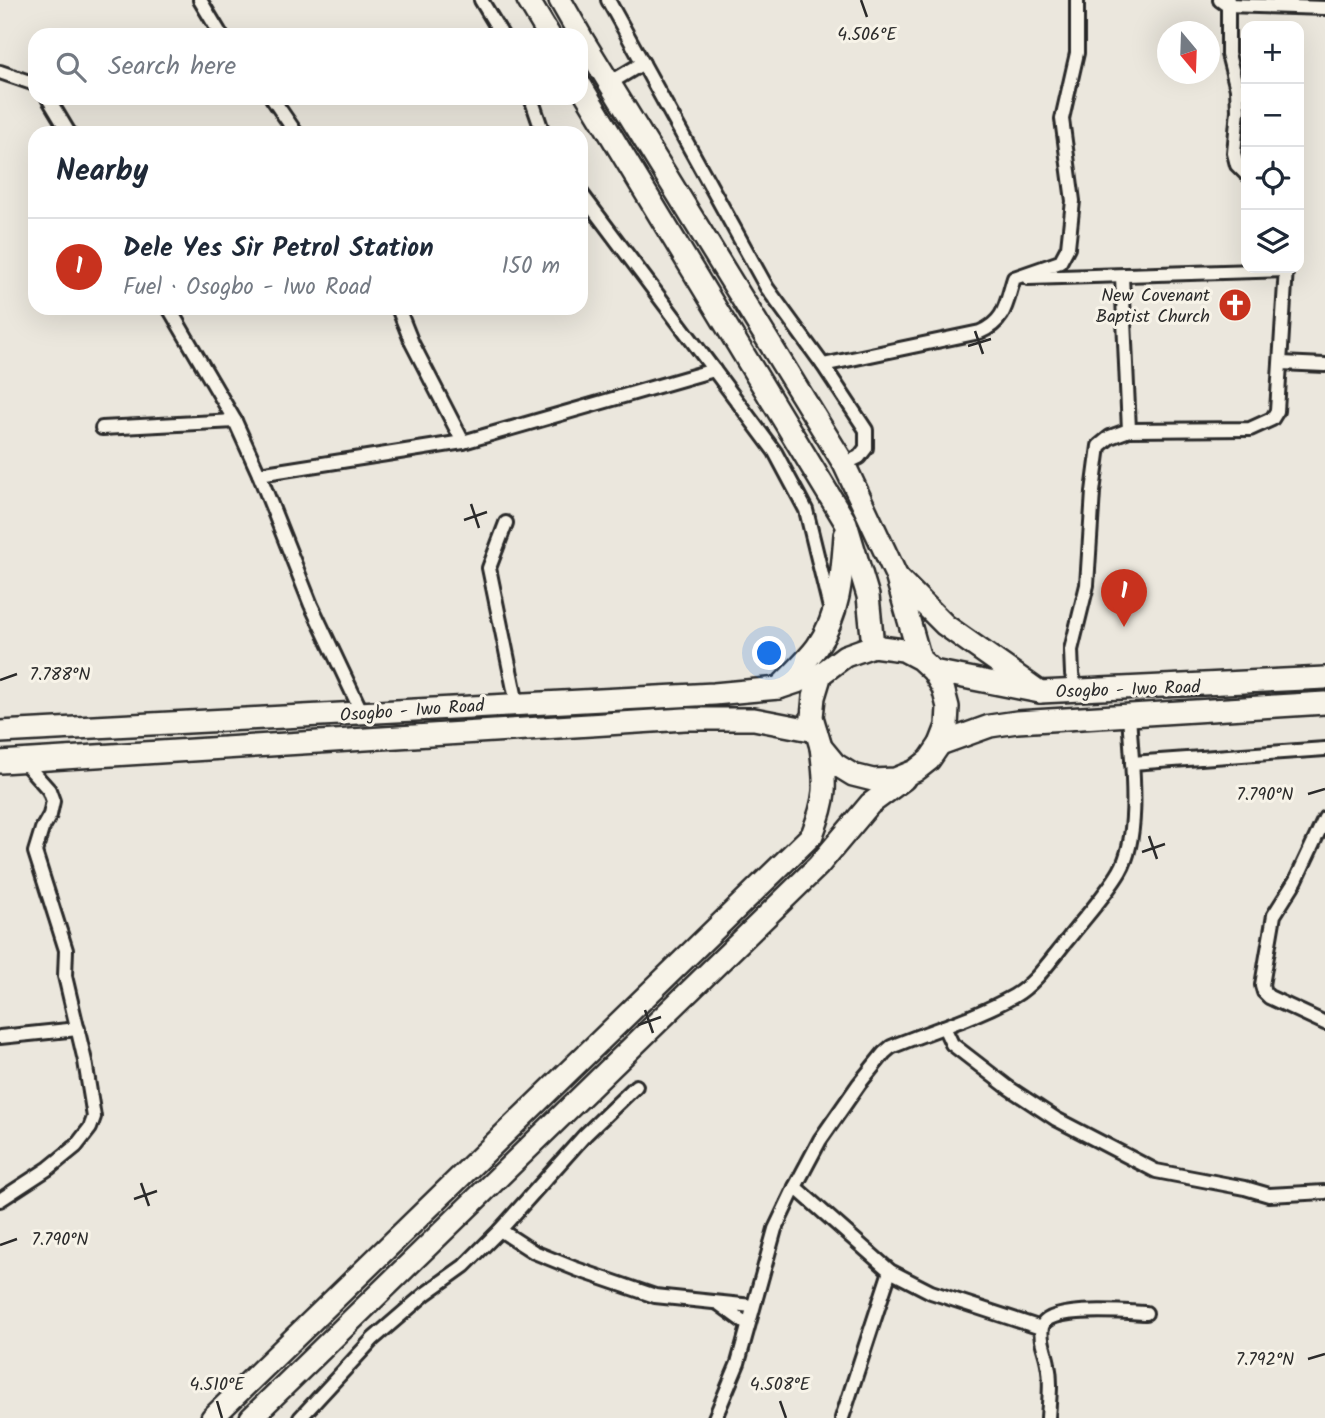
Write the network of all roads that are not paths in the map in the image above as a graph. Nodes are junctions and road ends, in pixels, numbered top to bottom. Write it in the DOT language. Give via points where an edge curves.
graph roads {
  1 [pos="200,0"];
  2 [pos="481,0"];
  3 [pos="528,0"];
  4 [pos="560,0"];
  5 [pos="608,0"];
  6 [pos="1077,0"];
  7 [pos="1225,2"];
  8 [pos="1325,8"];
  9 [pos="217,28"];
  10 [pos="498,28"];
  11 [pos="545,28"];
  12 [pos="576,28"];
  13 [pos="588,48"];
  14 [pos="643,63"];
  15 [pos="0,72"];
  16 [pos="28,82"];
  17 [pos="608,84"];
  18 [pos="588,98"];
  19 [pos="52,105"];
  20 [pos="277,105"];
  21 [pos="533,105"];
  22 [pos="65,126"];
  23 [pos="291,126"];
  24 [pos="541,126"];
  25 [pos="1241,169"];
  26 [pos="588,202"];
  27 [pos="1241,271"];
  28 [pos="1286,273"];
  29 [pos="1122,276"];
  30 [pos="1014,278"];
  31 [pos="173,315"];
  32 [pos="401,315"];
  33 [pos="1281,363"];
  34 [pos="823,365"];
  35 [pos="1325,365"];
  36 [pos="714,370"];
  37 [pos="235,421"];
  38 [pos="102,428"];
  39 [pos="1129,430"];
  40 [pos="463,442"];
  41 [pos="844,464"];
  42 [pos="259,474"];
  43 [pos="506,523"];
  44 [pos="846,523"];
  45 [pos="896,575"];
  46 [pos="833,619"];
  47 [pos="873,646"];
  48 [pos="926,665"];
  49 [pos="821,674"];
  50 [pos="1325,678"];
  51 [pos="779,688"];
  52 [pos="1040,692"];
  53 [pos="1077,692"];
  54 [pos="1325,703"];
  55 [pos="517,704"];
  56 [pos="362,713"];
  57 [pos="1129,714"];
  58 [pos="0,732"];
  59 [pos="819,739"];
  60 [pos="940,744"];
  61 [pos="1325,749"];
  62 [pos="23,761"];
  63 [pos="0,762"];
  64 [pos="1132,763"];
  65 [pos="915,771"];
  66 [pos="1325,818"];
  67 [pos="1325,1023"];
  68 [pos="944,1027"];
  69 [pos="78,1029"];
  70 [pos="0,1037"];
  71 [pos="636,1086"];
  72 [pos="795,1187"];
  73 [pos="1325,1192"];
  74 [pos="0,1200"];
  75 [pos="500,1230"];
  76 [pos="890,1271"];
  77 [pos="717,1302"];
  78 [pos="752,1306"];
  79 [pos="1146,1313"];
  80 [pos="748,1325"];
  81 [pos="1041,1328"];
  82 [pos="212,1418"];
  83 [pos="251,1418"];
  84 [pos="300,1418"];
  85 [pos="715,1418"];
  86 [pos="842,1418"];
  87 [pos="1048,1418"];
  1 -- 9 [label="street"];
  2 -- 10 [label="street"];
  3 -- 11 [label="main road"];
  4 -- 12 [label="main road"];
  5 -- 14 [label="street"];
  6 -- 30 [label="street" via="1077,53 1062,119 1073,201 1068,247 1060,262"];
  7 -- 8 [label="street"];
  7 -- 25 [label="street" via="1228,54 1237,89 1234,153"];
  13 -- 17 [label="main road"];
  14 -- 17 [label="street"];
  14 -- 34 [label="street" via="768,289"];
  15 -- 16 [label="street"];
  17 -- 41 [label="main road"];
  18 -- 44 [label="main road"];
  19 -- 22 [label="street"];
  20 -- 23 [label="street"];
  21 -- 24 [label="street"];
  26 -- 36 [label="street"];
  27 -- 29 [label="street"];
  28 -- 33 [label="street"];
  29 -- 30 [label="street"];
  29 -- 39 [label="street"];
  30 -- 34 [label="street" via="1002,316 980,332"];
  31 -- 37 [label="street"];
  32 -- 40 [label="street"];
  33 -- 35 [label="street"];
  33 -- 39 [label="street" via="1277,411 1261,425 1250,429"];
  34 -- 41 [label="street" via="866,430 866,448"];
  36 -- 40 [label="street"];
  36 -- 46 [label="street" via="775,452 806,510"];
  37 -- 38 [label="street"];
  37 -- 42 [label="street"];
  39 -- 53 [label="street" via="1099,446 1087,585 1070,650"];
  40 -- 42 [label="street"];
  41 -- 45 [label="main road"];
  42 -- 56 [label="street" via="311,605"];
  43 -- 55 [label="street" via="489,568"];
  44 -- 46 [label="main road"];
  44 -- 47 [label="main road" via="868,596"];
  45 -- 48 [label="main road"];
  45 -- 52 [label="main road" via="945,625"];
  46 -- 51 [label="main road" via="816,649"];
  47 -- 48 [label="main road" via="903,650"];
  47 -- 49 [label="main road" via="845,656"];
  48 -- 52 [label="main road, Osogbo - Iwo Road"];
  48 -- 60 [label="main road" via="943,688 947,707 947,726"];
  49 -- 51 [label="main road, Osogbo - Iwo Road"];
  49 -- 59 [label="main road" via="812,717"];
  50 -- 53 [label="main road, Osogbo - Iwo Road"];
  51 -- 55 [label="main road, Osogbo - Iwo Road"];
  52 -- 53 [label="main road, Osogbo - Iwo Road"];
  54 -- 57 [label="main road, Osogbo - Iwo Road"];
  55 -- 56 [label="main road, Osogbo - Iwo Road"];
  56 -- 58 [label="main road, Osogbo - Iwo Road"];
  57 -- 60 [label="main road, Osogbo - Iwo Road" via="990,726"];
  57 -- 64 [label="street"];
  59 -- 62 [label="main road, Osogbo - Iwo Road" via="754,719 684,719"];
  59 -- 65 [label="main road" via="835,764 853,775 895,779"];
  59 -- 82 [label="main road" via="824,805 812,835"];
  60 -- 65 [label="main road"];
  61 -- 64 [label="street"];
  62 -- 63 [label="main road, Osogbo - Iwo Road"];
  62 -- 69 [label="street" via="49,790 53,802 35,852 65,950 65,976"];
  64 -- 68 [label="street" via="1132,835 1120,870 1077,928 1016,995"];
  65 -- 83 [label="main road" via="870,804 818,866"];
  66 -- 67 [label="street" via="1274,915 1262,985 1269,997"];
  68 -- 72 [label="street" via="884,1053 820,1140"];
  68 -- 73 [label="street" via="952,1044 1009,1088 1055,1119 1156,1171 1269,1195"];
  69 -- 70 [label="street"];
  69 -- 74 [label="street" via="92,1100 90,1128 49,1168"];
  71 -- 75 [label="street"];
  72 -- 76 [label="street"];
  72 -- 78 [label="street" via="775,1229"];
  75 -- 77 [label="street" via="534,1252 654,1296"];
  75 -- 84 [label="street" via="464,1266 373,1339"];
  76 -- 81 [label="street" via="931,1292"];
  76 -- 86 [label="street"];
  77 -- 78 [label="street"];
  77 -- 80 [label="street"];
  78 -- 80 [label="street"];
  79 -- 81 [label="street" via="1081,1311 1052,1316"];
  80 -- 85 [label="street"];
  81 -- 87 [label="street" via="1051,1381"];
}
